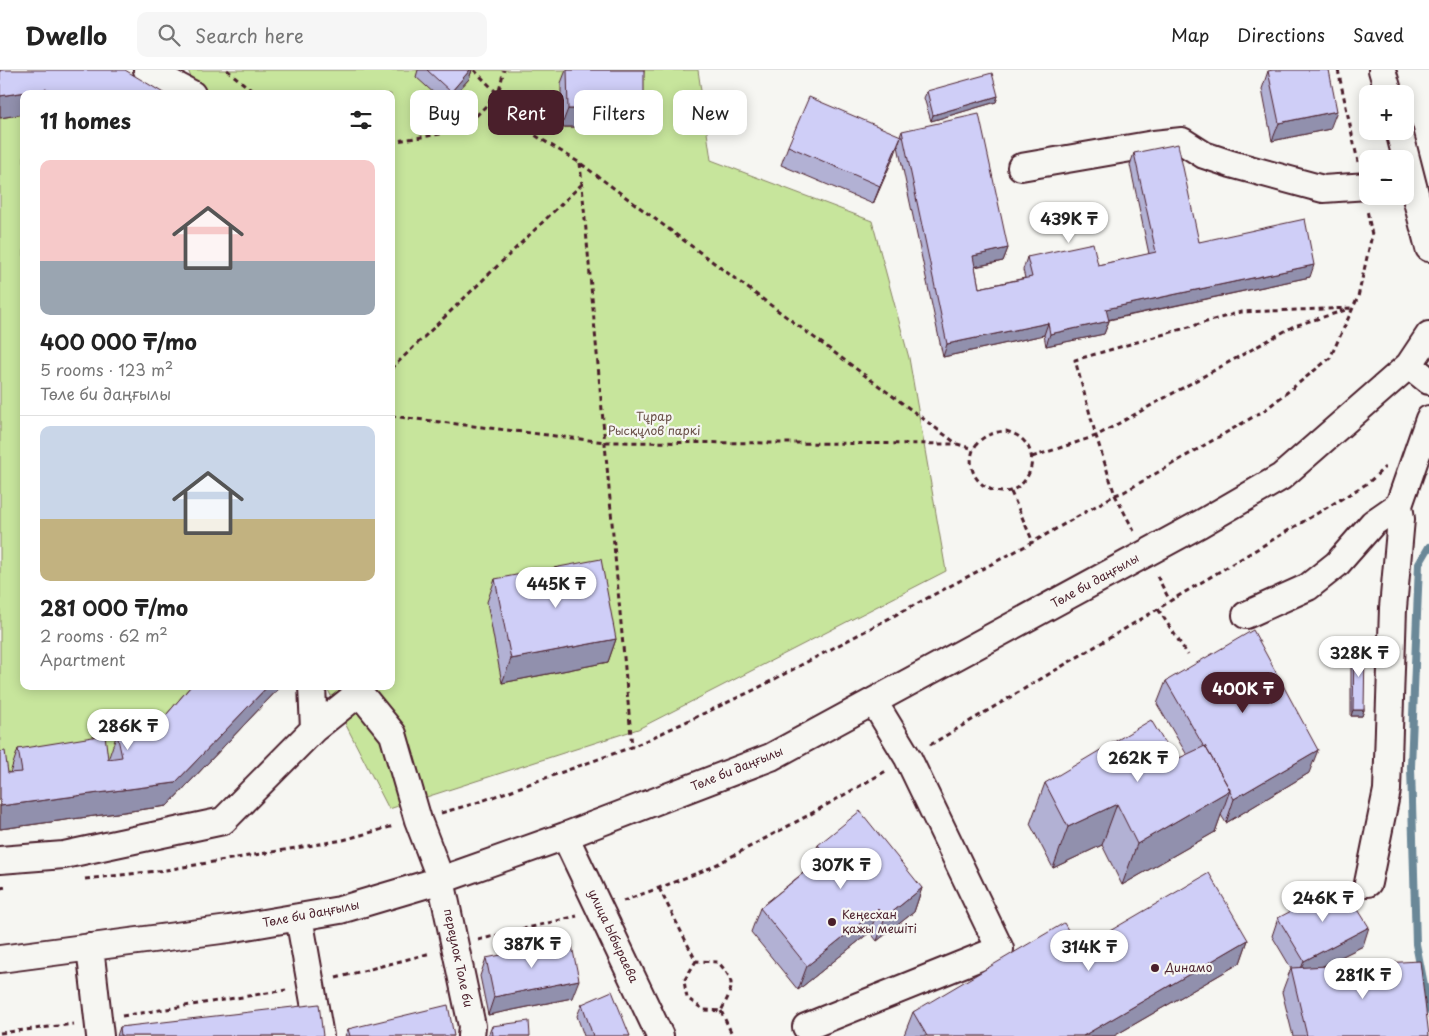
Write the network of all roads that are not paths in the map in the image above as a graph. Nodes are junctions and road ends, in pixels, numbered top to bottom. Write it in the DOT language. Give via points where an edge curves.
graph roads {
  1 [pos="147,70"];
  2 [pos="1382,70"];
  3 [pos="1386,85"];
  4 [pos="184,90"];
  5 [pos="1021,167"];
  6 [pos="1359,186"];
  7 [pos="1414,199"];
  8 [pos="1429,248"];
  9 [pos="1429,335"];
  10 [pos="1419,373"];
  11 [pos="1429,419"];
  12 [pos="1400,506"];
  13 [pos="1246,615"];
  14 [pos="312,690"];
  15 [pos="356,690"];
  16 [pos="874,702"];
  17 [pos="314,729"];
  18 [pos="565,836"];
  19 [pos="0,860"];
  20 [pos="441,880"];
  21 [pos="1368,883"];
  22 [pos="299,917"];
  23 [pos="90,947"];
  24 [pos="0,959"];
  25 [pos="806,1027"];
  26 [pos="100,1028"];
  27 [pos="320,1036"];
  28 [pos="471,1036"];
  29 [pos="660,1036"];
  1 -- 4 [label="street"];
  2 -- 3 [label="street"];
  5 -- 6 [label="street" via="1182,141 1204,155 1323,189"];
  7 -- 8 [label="street"];
  9 -- 10 [label="street, Төле би даңғылы"];
  10 -- 16 [label="street, Төле би даңғылы" via="1281,477"];
  11 -- 12 [label="street"];
  12 -- 13 [label="street" via="1373,524 1337,564 1308,587"];
  12 -- 21 [label="street" via="1402,519 1393,608 1387,790"];
  14 -- 17 [label="street"];
  15 -- 17 [label="street"];
  15 -- 20 [label="street, переулок Толе би" via="393,734 418,820"];
  16 -- 18 [label="street, Төле би даңғылы" via="771,758"];
  16 -- 25 [label="street" via="908,758 1000,949"];
  17 -- 19 [label="street" via="223,820 64,855"];
  18 -- 20 [label="street, Төле би даңғылы"];
  18 -- 29 [label="street, улица Ыбыраева"];
  20 -- 22 [label="street, Төле би даңғылы" via="340,910"];
  20 -- 28 [label="street, переулок Толе би" via="472,1026"];
  22 -- 23 [label="street, Төле би даңғылы"];
  22 -- 27 [label="street"];
  23 -- 24 [label="street, Төле би даңғылы"];
  23 -- 26 [label="street"];
}
